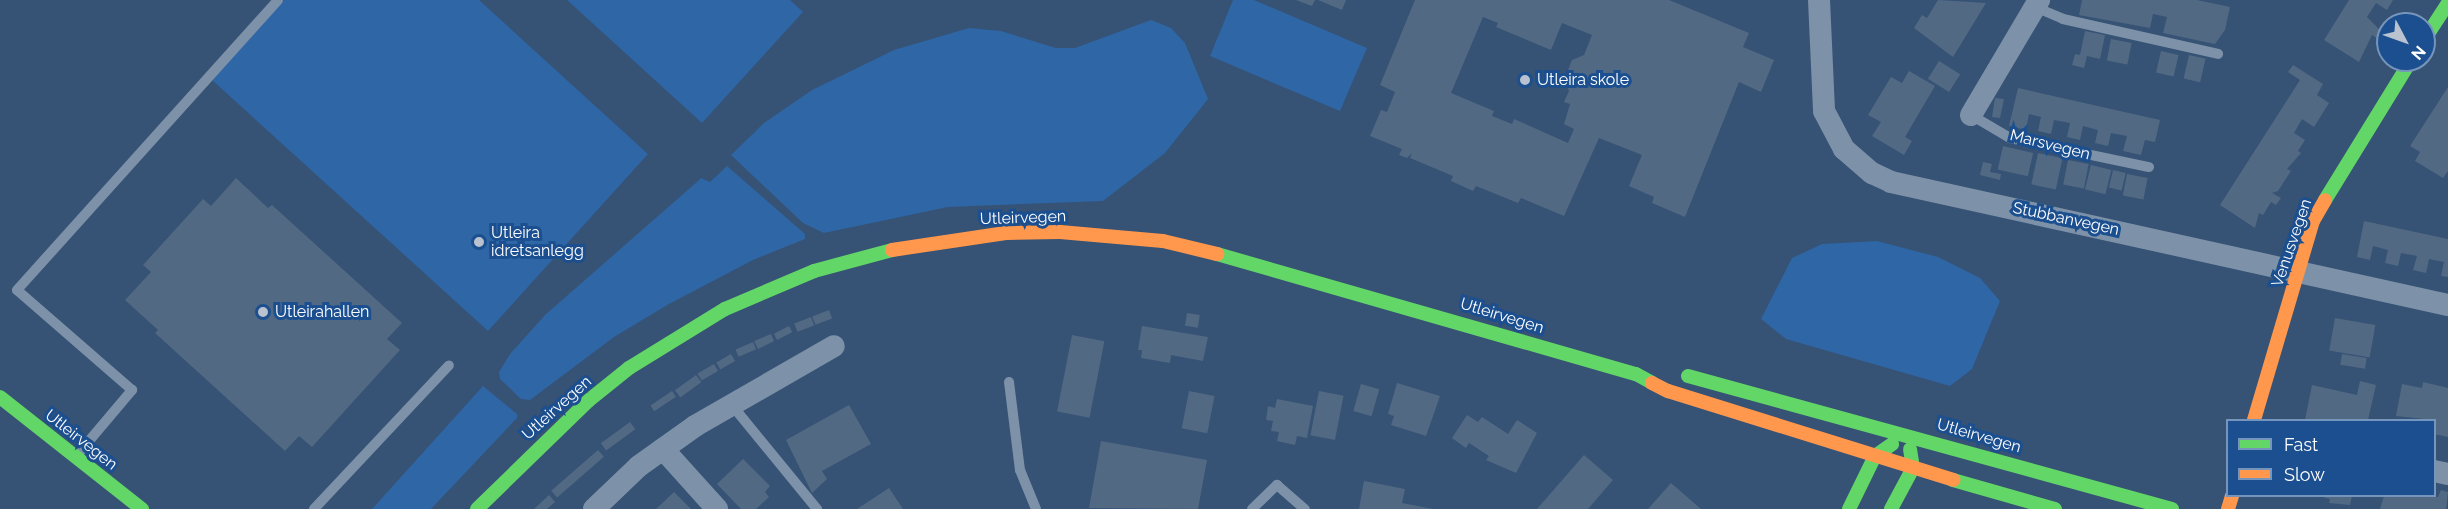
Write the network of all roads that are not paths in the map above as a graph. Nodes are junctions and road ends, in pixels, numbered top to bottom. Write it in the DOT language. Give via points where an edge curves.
graph roads {
  1 [pos="278,0"];
  2 [pos="1819,0"];
  3 [pos="2448,3"];
  4 [pos="2037,4"];
  5 [pos="2436,22"];
  6 [pos="2218,54"];
  7 [pos="2403,72"];
  8 [pos="1971,114"];
  9 [pos="2149,167"];
  10 [pos="2298,271"];
  11 [pos="2448,305"];
  12 [pos="834,346"];
  13 [pos="449,365"];
  14 [pos="1636,374"];
  15 [pos="1009,382"];
  16 [pos="0,397"];
  17 [pos="731,404"];
  18 [pos="2254,419"];
  19 [pos="1907,433"];
  20 [pos="663,449"];
  21 [pos="1875,456"];
  22 [pos="76,457"];
  23 [pos="1913,468"];
  24 [pos="142,509"];
  25 [pos="314,509"];
  26 [pos="477,509"];
  27 [pos="594,509"];
  28 [pos="717,509"];
  29 [pos="817,509"];
  30 [pos="1036,509"];
  31 [pos="1252,509"];
  32 [pos="1305,509"];
  33 [pos="1849,509"];
  34 [pos="1891,509"];
  35 [pos="2055,509"];
  36 [pos="2172,509"];
  1 -- 22 [label="lane" via="17,290 132,390"];
  2 -- 10 [label="street, Stubbanvegen" via="1824,111 1844,149 1872,173 1891,182"];
  3 -- 5 [label="main road"];
  4 -- 6 [label="lane, Marsvegen" via="2063,19"];
  4 -- 8 [label="street, Marsvegen"];
  7 -- 10 [label="main road, Venusvegen" via="2325,196"];
  8 -- 9 [label="lane, Marsvegen" via="2010,138"];
  10 -- 11 [label="street, Stubbanvegen"];
  10 -- 18 [label="main road, Venusvegen"];
  12 -- 17 [label="street"];
  13 -- 25 [label="lane"];
  14 -- 19 [label="main road, Utleirvegen" via="1668,372"];
  14 -- 21 [label="main road, Utleirvegen" via="1668,391"];
  14 -- 26 [label="main road, Utleirvegen" via="1273,268 1163,241 1060,232 959,237 856,258 814,271 725,309 629,368 588,401"];
  15 -- 30 [label="lane" via="1020,470"];
  16 -- 22 [label="main road, Utleirvegen"];
  17 -- 20 [label="street"];
  17 -- 29 [label="lane"];
  19 -- 21 [label="main road"];
  19 -- 23 [label="main road"];
  19 -- 36 [label="main road, Utleirvegen"];
  20 -- 27 [label="street"];
  20 -- 28 [label="street"];
  21 -- 23 [label="main road, Utleirvegen"];
  21 -- 33 [label="main road"];
  22 -- 24 [label="main road, Utleirvegen"];
  23 -- 34 [label="main road"];
  23 -- 35 [label="main road, Utleirvegen"];
  31 -- 32 [label="lane" via="1277,485"];
}
